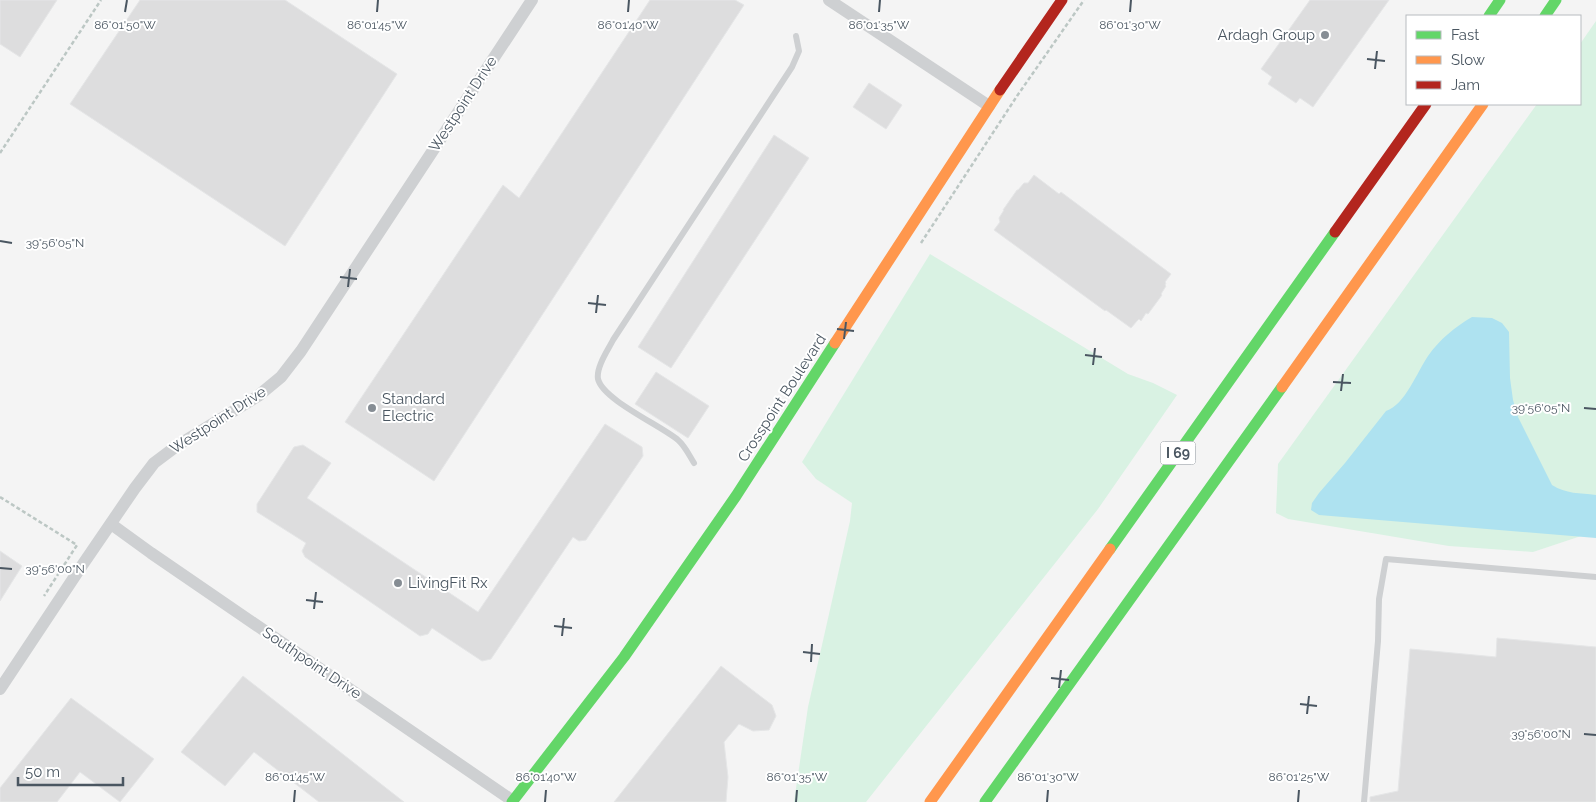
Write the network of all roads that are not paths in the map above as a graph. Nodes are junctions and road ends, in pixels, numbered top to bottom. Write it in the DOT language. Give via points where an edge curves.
graph roads {
  1 [pos="532,0"];
  2 [pos="829,0"];
  3 [pos="1062,0"];
  4 [pos="1500,0"];
  5 [pos="1556,0"];
  6 [pos="1490,15"];
  7 [pos="1546,15"];
  8 [pos="796,36"];
  9 [pos="1425,105"];
  10 [pos="1482,105"];
  11 [pos="989,106"];
  12 [pos="694,463"];
  13 [pos="111,524"];
  14 [pos="1596,577"];
  15 [pos="0,689"];
  16 [pos="512,802"];
  17 [pos="930,802"];
  18 [pos="986,802"];
  19 [pos="1364,802"];
  1 -- 13 [label="street, Westpoint Drive" via="281,377 258,396 178,445 154,464"];
  2 -- 11 [label="street"];
  3 -- 11 [label="main road, Crosspoint Boulevard"];
  4 -- 6 [label="main road"];
  5 -- 7 [label="main road"];
  8 -- 12 [label="lane" via="799,51 792,67 614,340 600,368 598,380 606,392 680,442"];
  9 -- 17 [label="main road, I 69"];
  10 -- 18 [label="main road"];
  11 -- 16 [label="main road, Crosspoint Boulevard" via="736,496 624,657"];
  13 -- 15 [label="street, Westpoint Drive"];
  13 -- 16 [label="street, Southpoint Drive"];
  14 -- 19 [label="lane" via="1386,559 1379,599"];
}
